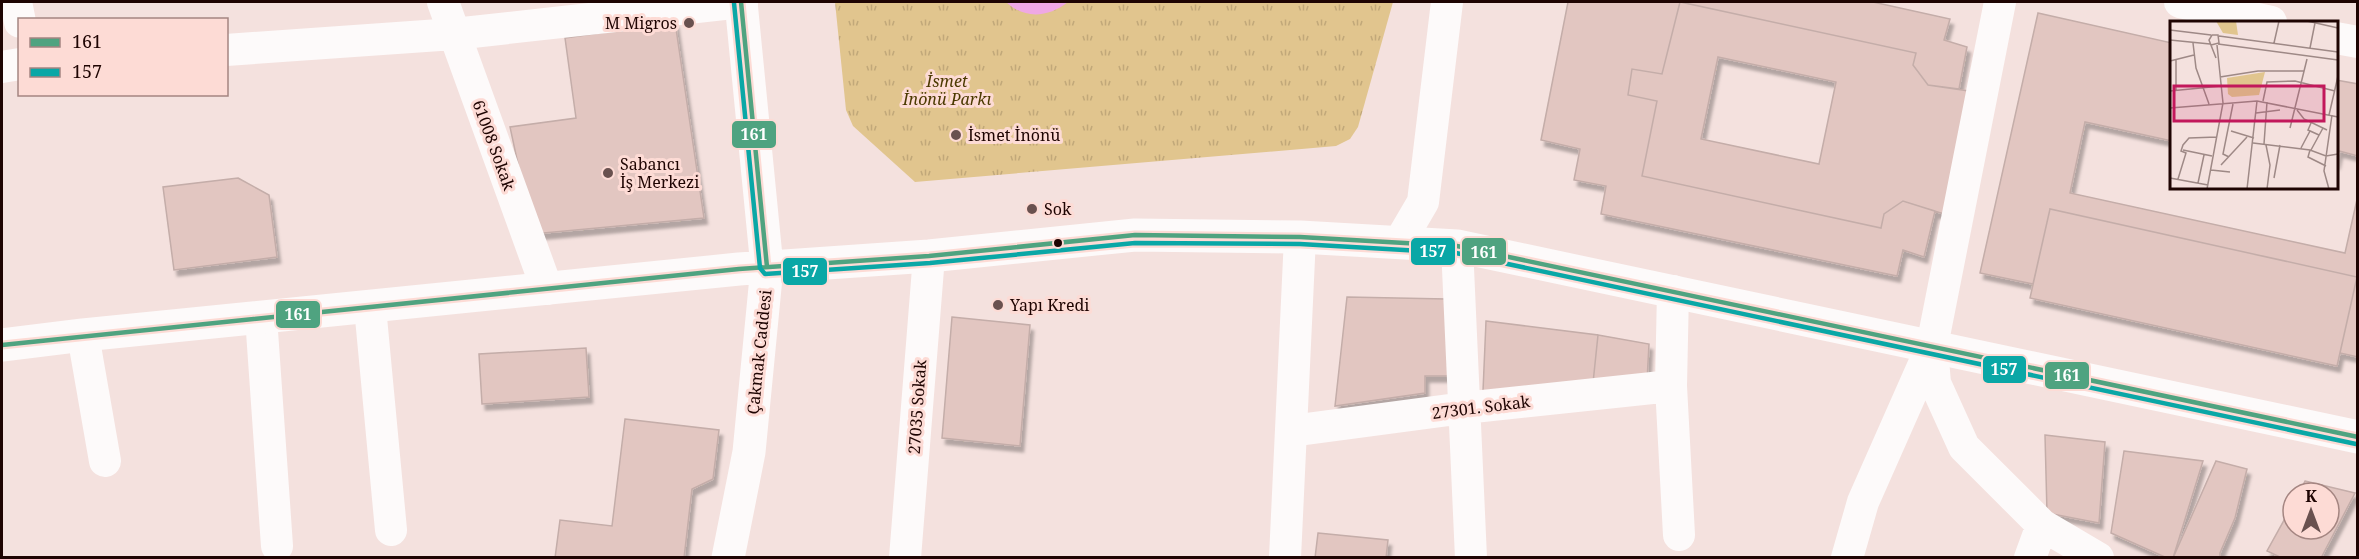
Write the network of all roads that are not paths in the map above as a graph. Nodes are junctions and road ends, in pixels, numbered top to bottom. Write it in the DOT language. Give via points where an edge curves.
graph roads {
  1 [pos="16,2"];
  2 [pos="443,2"];
  3 [pos="742,2"];
  4 [pos="1447,2"];
  5 [pos="2000,2"];
  6 [pos="2180,2"];
  7 [pos="19,18"];
  8 [pos="2266,21"];
  9 [pos="454,34"];
  10 [pos="2338,38"];
  11 [pos="2358,42"];
  12 [pos="228,50"];
  13 [pos="18,64"];
  14 [pos="2,67"];
  15 [pos="1300,237"];
  16 [pos="1399,243"];
  17 [pos="1457,246"];
  18 [pos="928,256"];
  19 [pos="767,267"];
  20 [pos="547,289"];
  21 [pos="1673,291"];
  22 [pos="370,307"];
  23 [pos="261,317"];
  24 [pos="83,335"];
  25 [pos="2,345"];
  26 [pos="1932,346"];
  27 [pos="1671,386"];
  28 [pos="1464,408"];
  29 [pos="1291,431"];
  30 [pos="2358,437"];
  31 [pos="105,461"];
  32 [pos="2042,525"];
  33 [pos="391,530"];
  34 [pos="1679,535"];
  35 [pos="277,546"];
  36 [pos="728,558"];
  37 [pos="905,558"];
  38 [pos="1285,558"];
  39 [pos="1471,558"];
  40 [pos="1846,558"];
  41 [pos="2030,558"];
  42 [pos="2098,558"];
  1 -- 7 [label="street"];
  2 -- 9 [label="street, 61008 Sokak"];
  3 -- 9 [label="street"];
  3 -- 19 [label="main road, Çakmak Caddesi"];
  4 -- 16 [label="street" via="1423,202"];
  5 -- 26 [label="street"];
  6 -- 8 [label="street"];
  9 -- 12 [label="street"];
  9 -- 20 [label="street, 61008 Sokak"];
  10 -- 11 [label="street"];
  13 -- 14 [label="street"];
  15 -- 16 [label="main road"];
  15 -- 18 [label="main road" via="1135,235"];
  15 -- 29 [label="street"];
  16 -- 17 [label="main road"];
  17 -- 21 [label="main road"];
  17 -- 28 [label="street"];
  18 -- 19 [label="main road"];
  18 -- 37 [label="street, 27035 Sokak"];
  19 -- 20 [label="main road"];
  19 -- 36 [label="main road, Çakmak Caddesi" via="749,452"];
  20 -- 22 [label="main road"];
  21 -- 26 [label="main road"];
  21 -- 27 [label="street"];
  22 -- 23 [label="main road"];
  22 -- 33 [label="street"];
  23 -- 24 [label="main road"];
  23 -- 35 [label="street"];
  24 -- 25 [label="main road"];
  24 -- 31 [label="street"];
  26 -- 30 [label="main road"];
  26 -- 32 [label="street" via="1935,383 1964,447"];
  26 -- 40 [label="street" via="1863,502"];
  27 -- 28 [label="street, 27301. Sokak"];
  27 -- 34 [label="street"];
  28 -- 29 [label="street, 27301. Sokak"];
  28 -- 39 [label="street"];
  29 -- 38 [label="street"];
  32 -- 41 [label="street"];
  32 -- 42 [label="street"];
}
